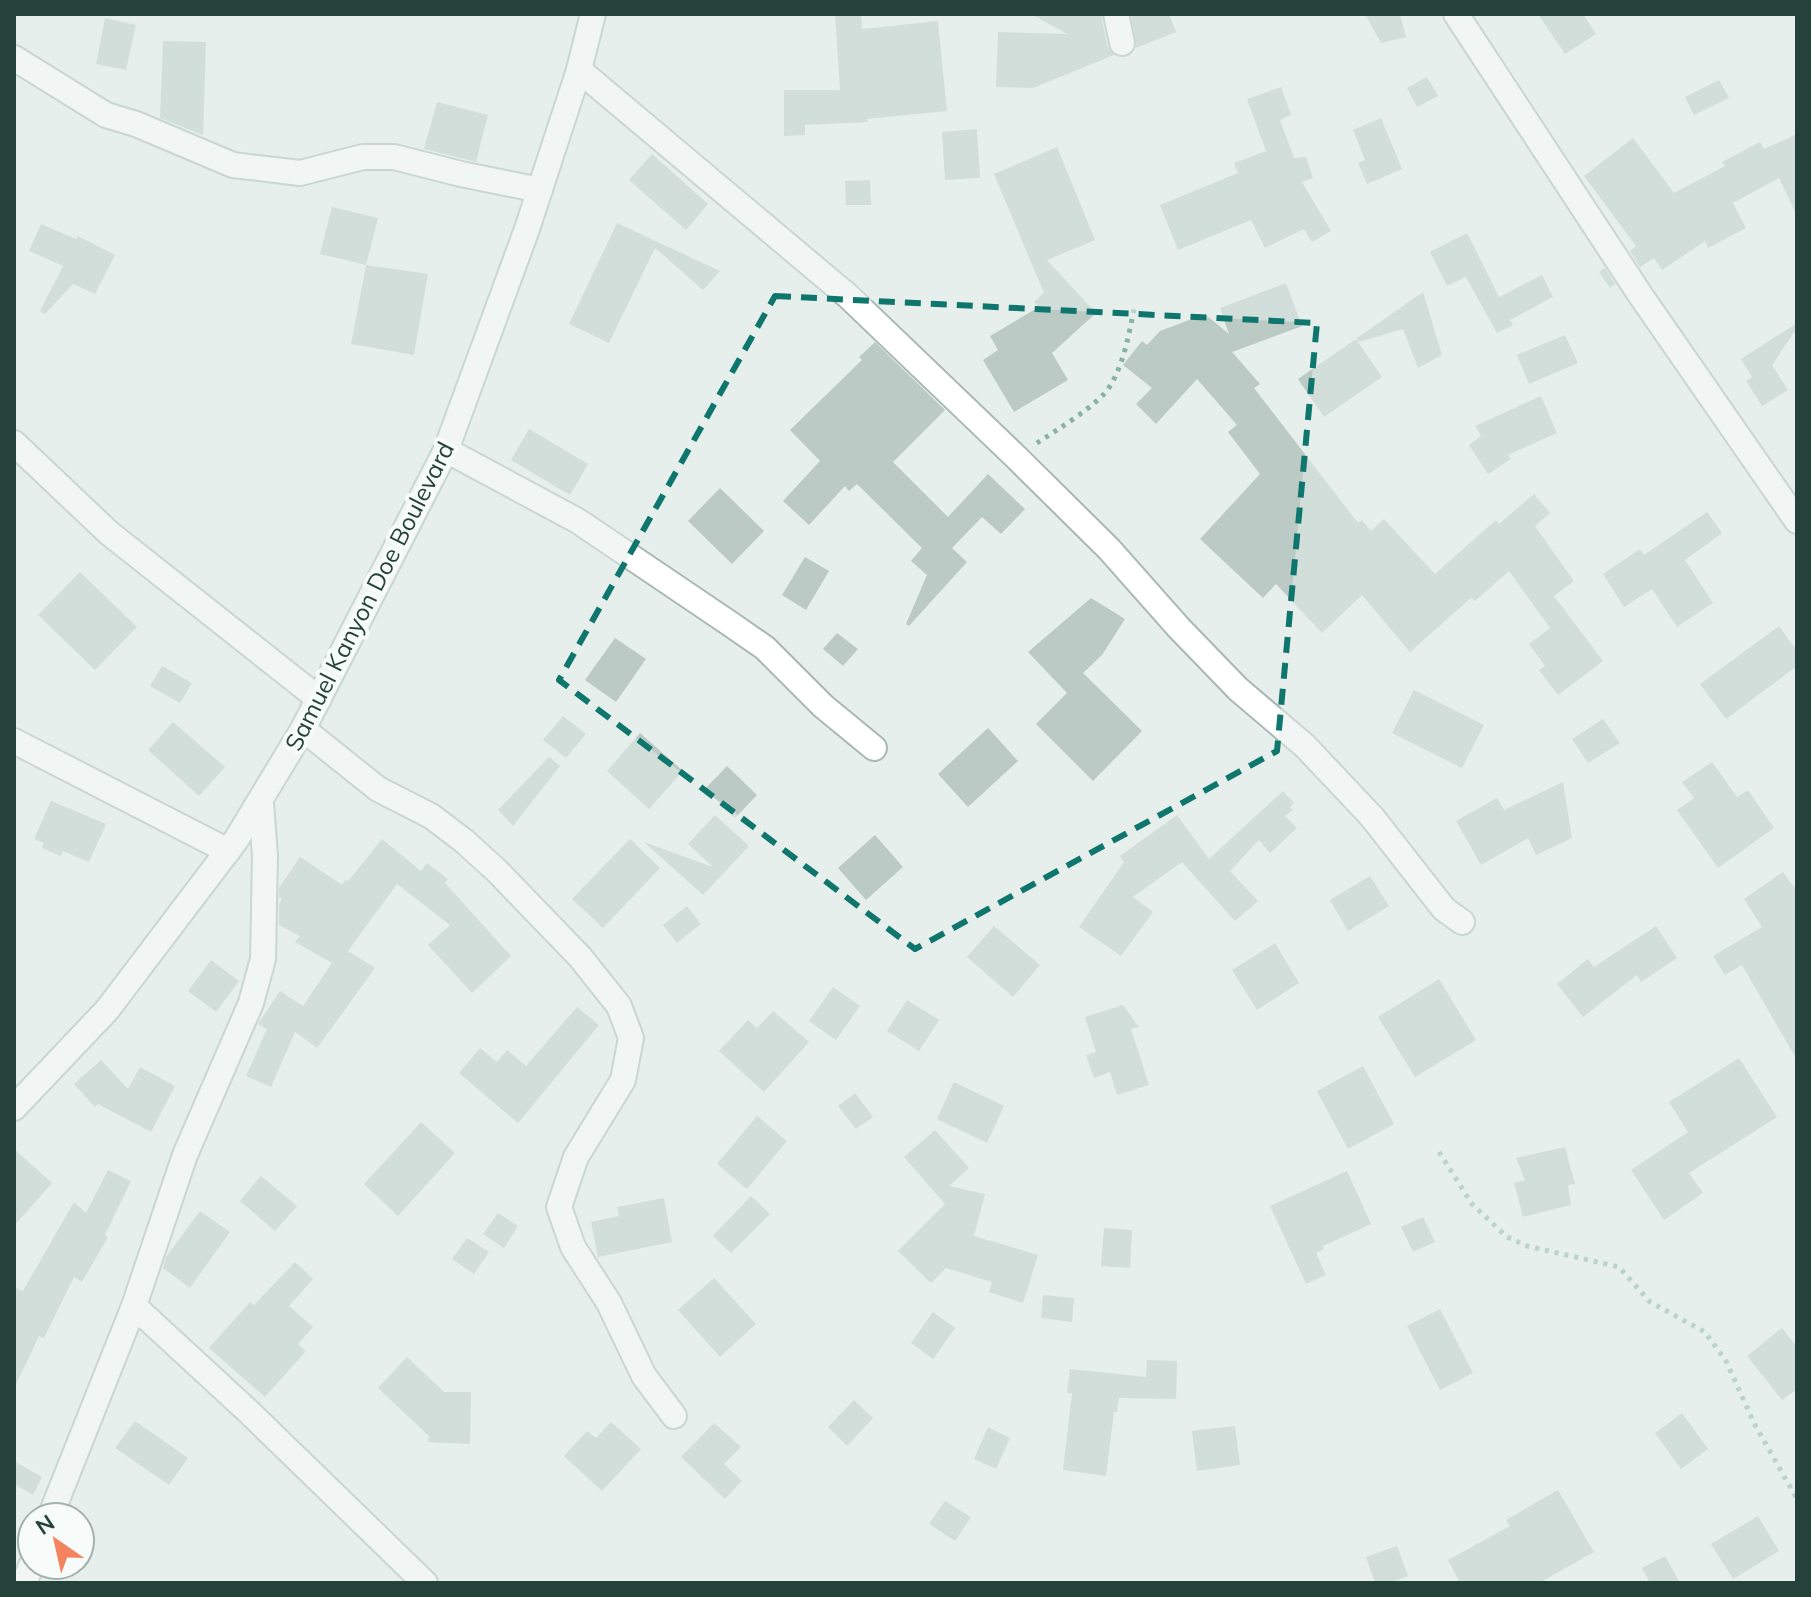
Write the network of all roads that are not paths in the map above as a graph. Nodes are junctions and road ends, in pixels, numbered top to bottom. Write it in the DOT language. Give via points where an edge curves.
graph roads {
  1 [pos="593,14"];
  2 [pos="1116,14"];
  3 [pos="1456,14"];
  4 [pos="1122,43"];
  5 [pos="14,58"];
  6 [pos="579,70"];
  7 [pos="540,190"];
  8 [pos="14,443"];
  9 [pos="446,450"];
  10 [pos="1797,521"];
  11 [pos="319,699"];
  12 [pos="303,729"];
  13 [pos="14,741"];
  14 [pos="874,748"];
  15 [pos="261,803"];
  16 [pos="228,851"];
  17 [pos="1462,922"];
  18 [pos="14,1108"];
  19 [pos="134,1306"];
  20 [pos="674,1416"];
  21 [pos="56,1501"];
  22 [pos="425,1583"];
  1 -- 6 [label="street, Samuel Kanyon Doe Boulevard"];
  2 -- 4 [label="street"];
  3 -- 10 [label="street"];
  5 -- 7 [label="street" via="106,115 233,165 300,173 363,157 394,157"];
  6 -- 7 [label="street, Samuel Kanyon Doe Boulevard"];
  6 -- 17 [label="street" via="848,296 1016,457 1238,689 1305,746 1372,817 1444,909"];
  7 -- 9 [label="street, Samuel Kanyon Doe Boulevard"];
  8 -- 11 [label="street" via="109,533"];
  9 -- 11 [label="street, Samuel Kanyon Doe Boulevard"];
  9 -- 14 [label="street" via="578,521 765,648 832,715"];
  11 -- 12 [label="street, Samuel Kanyon Doe Boulevard"];
  12 -- 15 [label="street, Samuel Kanyon Doe Boulevard"];
  12 -- 20 [label="street" via="378,789 431,816 464,841 580,957 619,1006 631,1038 623,1080 576,1157 559,1207 573,1247 609,1303 644,1376"];
  13 -- 16 [label="street"];
  15 -- 16 [label="street, Samuel Kanyon Doe Boulevard"];
  15 -- 19 [label="street" via="263,959 251,1003 185,1155"];
  16 -- 18 [label="street, Samuel Kanyon Doe Boulevard" via="107,1010"];
  19 -- 21 [label="street"];
  19 -- 22 [label="street"];
}
